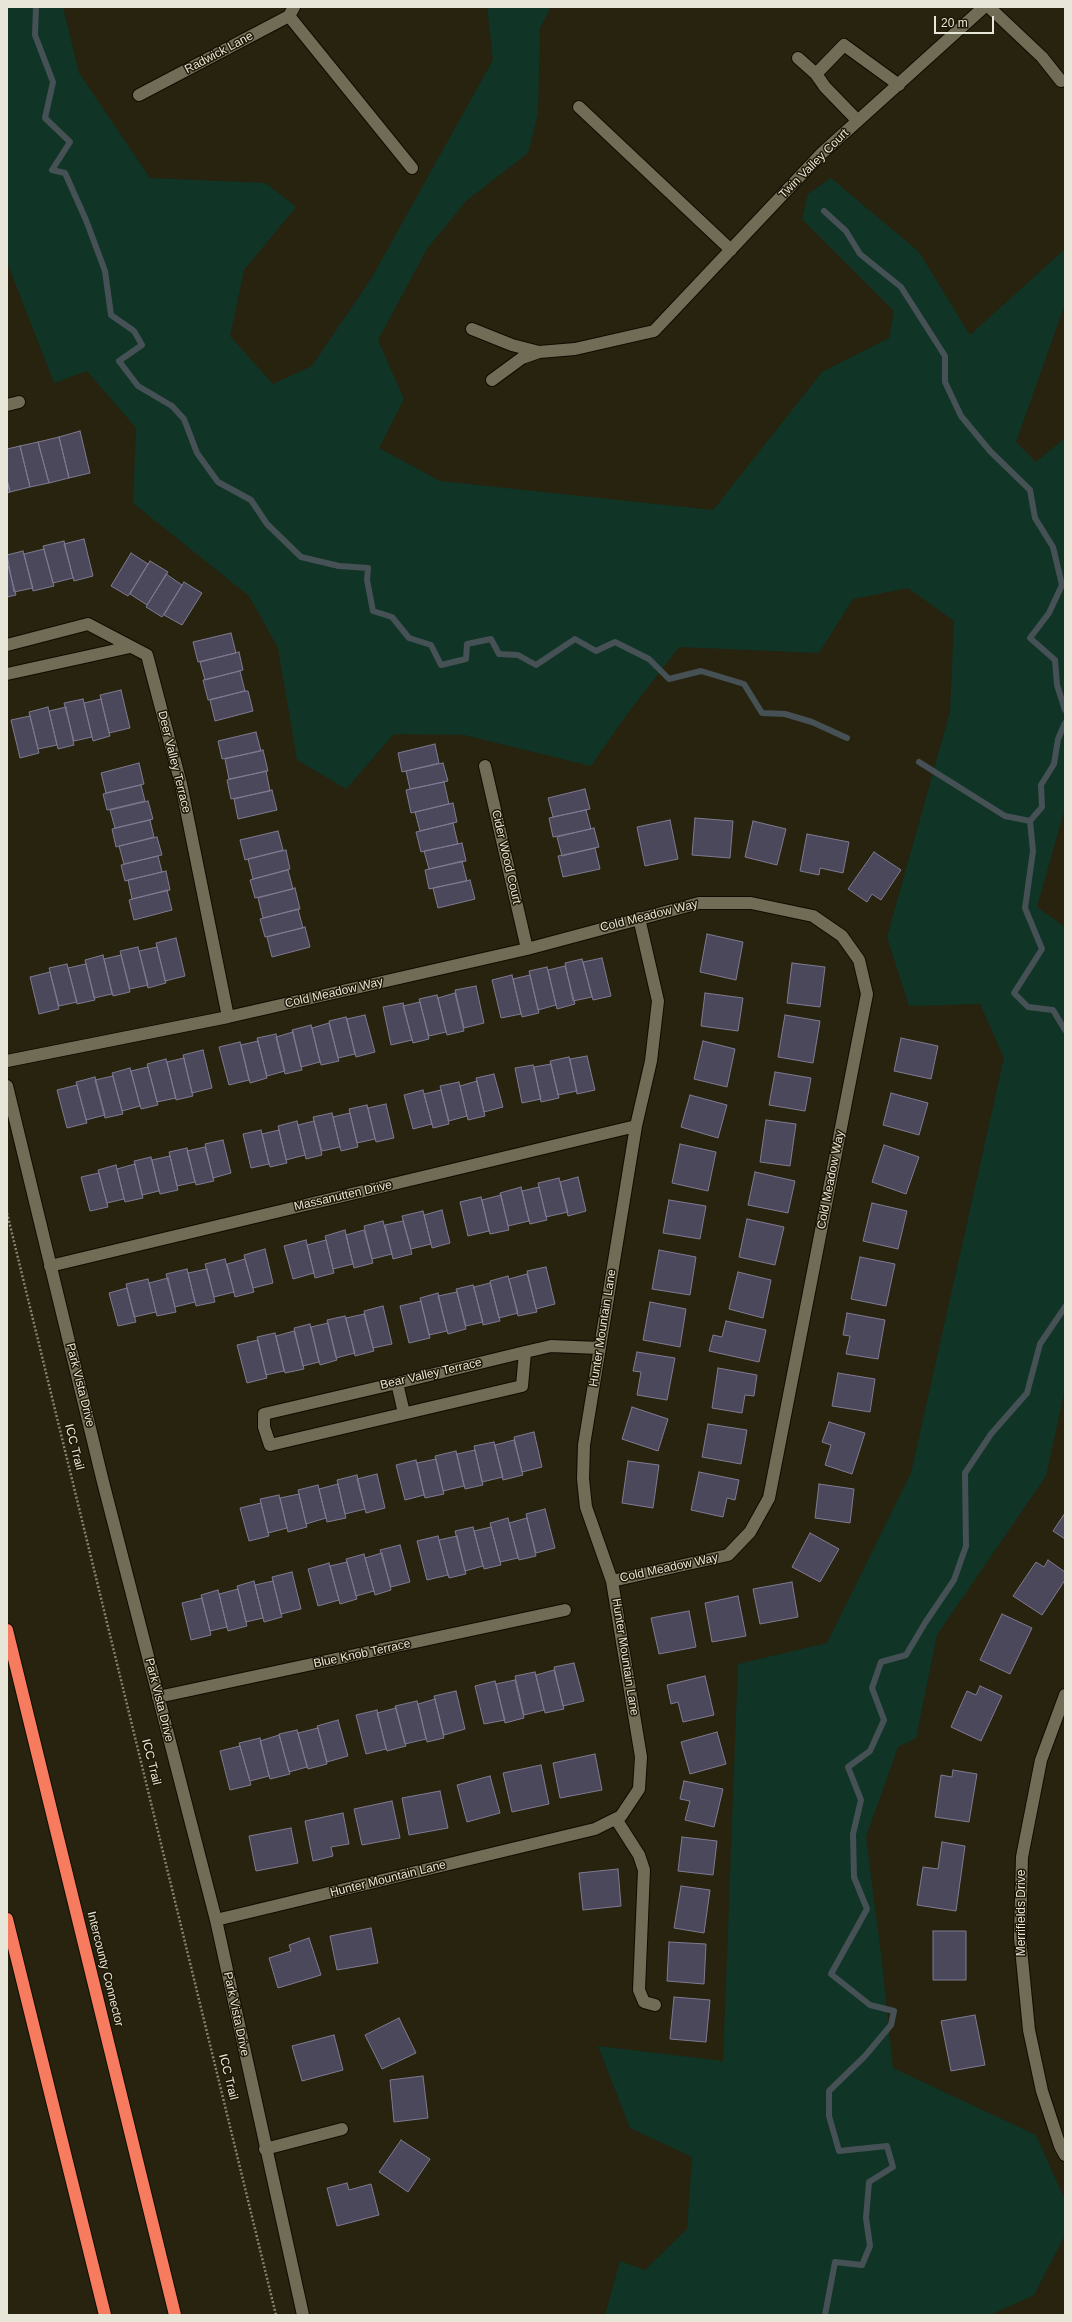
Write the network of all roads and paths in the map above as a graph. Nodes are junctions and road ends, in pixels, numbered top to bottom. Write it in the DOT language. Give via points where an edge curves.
graph roads {
  1 [pos="984,7"];
  2 [pos="989,7"];
  3 [pos="291,12"];
  4 [pos="798,58"];
  5 [pos="816,74"];
  6 [pos="1061,81"];
  7 [pos="899,85"];
  8 [pos="140,95"];
  9 [pos="579,107"];
  10 [pos="858,122"];
  11 [pos="412,168"];
  12 [pos="731,250"];
  13 [pos="472,329"];
  14 [pos="538,352"];
  15 [pos="492,380"];
  16 [pos="7,645"];
  17 [pos="130,647"];
  18 [pos="7,674"];
  19 [pos="485,766"];
  20 [pos="639,918"];
  21 [pos="527,949"];
  22 [pos="228,1017"];
  23 [pos="7,1061"];
  24 [pos="7,1086"];
  25 [pos="636,1126"];
  26 [pos="7,1213"];
  27 [pos="50,1266"];
  28 [pos="599,1348"];
  29 [pos="525,1352"];
  30 [pos="397,1383"];
  31 [pos="404,1412"];
  32 [pos="612,1581"];
  33 [pos="565,1610"];
  34 [pos="7,1630"];
  35 [pos="1065,1695"];
  36 [pos="158,1697"];
  37 [pos="616,1819"];
  38 [pos="7,1919"];
  39 [pos="216,1920"];
  40 [pos="655,2005"];
  41 [pos="342,2129"];
  42 [pos="265,2149"];
  43 [pos="1065,2155"];
  44 [pos="105,2315"];
  45 [pos="175,2315"];
  46 [pos="276,2315"];
  47 [pos="303,2315"];
  1 -- 7 [label="street, Twin Valley Court"];
  2 -- 6 [label="street" via="1042,57"];
  3 -- 8 [label="street, Radwick Lane"];
  3 -- 11 [label="street"];
  4 -- 5 [label="street"];
  5 -- 7 [label="street" via="844,45"];
  5 -- 10 [label="street"];
  7 -- 10 [label="street, Twin Valley Court"];
  9 -- 12 [label="street"];
  10 -- 12 [label="street, Twin Valley Court" via="821,154"];
  12 -- 14 [label="street, Twin Valley Court" via="654,332 575,349"];
  13 -- 14 [label="street" via="512,346"];
  14 -- 15 [label="street" via="522,358"];
  16 -- 17 [label="street, Deer Valley Terrace" via="88,624"];
  17 -- 18 [label="street"];
  17 -- 22 [label="street, Deer Valley Terrace" via="147,655 181,784"];
  19 -- 21 [label="street, Cider Wood Court"];
  20 -- 21 [label="street, Cold Meadow Way"];
  20 -- 25 [label="street, Hunter Mountain Lane" via="658,1001 651,1060"];
  20 -- 32 [label="street, Cold Meadow Way" via="698,902 751,903 813,916 842,936 859,960 867,994 769,1498 750,1532 728,1555"];
  21 -- 22 [label="street, Cold Meadow Way"];
  22 -- 23 [label="street, Cold Meadow Way"];
  24 -- 27 [label="street, Park Vista Drive"];
  25 -- 27 [label="street, Massanutten Drive"];
  25 -- 28 [label="street, Hunter Mountain Lane"];
  26 -- 46 [label="path, ICC Trail"];
  27 -- 36 [label="street, Park Vista Drive"];
  28 -- 29 [label="street, Bear Valley Terrace" via="551,1346"];
  28 -- 32 [label="street, Hunter Mountain Lane" via="584,1445 583,1479 586,1507"];
  29 -- 30 [label="street, Bear Valley Terrace"];
  29 -- 31 [label="street" via="522,1386"];
  30 -- 31 [label="street"];
  30 -- 31 [label="street, Bear Valley Terrace" via="264,1414 264,1427 270,1445"];
  32 -- 37 [label="street, Hunter Mountain Lane" via="641,1757 639,1789 621,1816"];
  33 -- 36 [label="street, Blue Knob Terrace"];
  34 -- 45 [label="highway, Intercounty Connector"];
  35 -- 43 [label="street, Merrifields Drive" via="1040,1760 1022,1857 1020,1938 1029,2030 1042,2091"];
  36 -- 39 [label="street, Park Vista Drive"];
  37 -- 39 [label="street, Hunter Mountain Lane" via="595,1829"];
  37 -- 40 [label="street" via="639,1855 644,1870 639,1990 644,2002"];
  38 -- 44 [label="highway"];
  39 -- 42 [label="street, Park Vista Drive"];
  41 -- 42 [label="street"];
  42 -- 47 [label="street, Park Vista Drive"];
}
